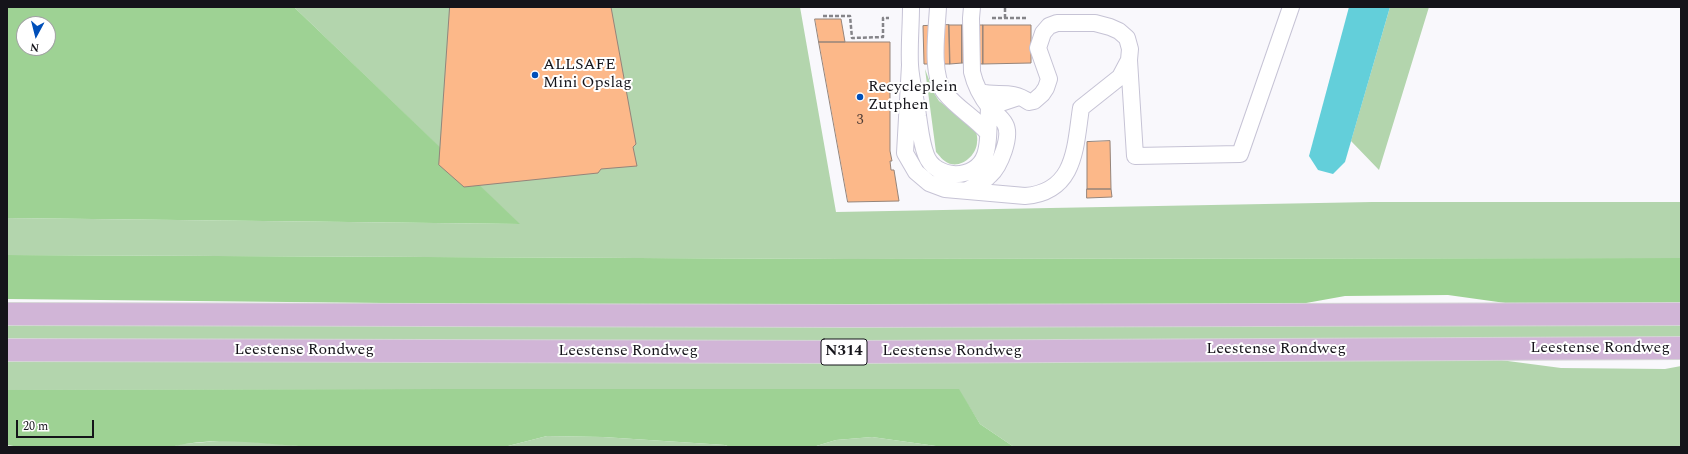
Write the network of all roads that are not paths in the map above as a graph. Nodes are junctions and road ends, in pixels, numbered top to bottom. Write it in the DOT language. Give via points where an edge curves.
graph roads {
  1 [pos="912,7"];
  2 [pos="938,7"];
  3 [pos="972,7"];
  4 [pos="1290,7"];
  5 [pos="1129,60"];
  6 [pos="910,65"];
  7 [pos="980,92"];
  8 [pos="1020,97"];
  9 [pos="989,107"];
  10 [pos="988,133"];
  11 [pos="966,190"];
  12 [pos="7,314"];
  13 [pos="1681,314"];
  14 [pos="1681,348"];
  15 [pos="7,350"];
  1 -- 6 [label="lane"];
  2 -- 10 [label="lane" via="938,80 943,91"];
  3 -- 7 [label="lane" via="972,72"];
  4 -- 5 [label="lane" via="1240,154 1135,156"];
  5 -- 8 [label="lane" via="1127,38 1119,31 1095,23 1057,23 1049,26 1043,33 1038,48 1049,79 1046,88 1031,102"];
  5 -- 11 [label="lane" via="1120,76 1081,108 1072,162 1067,173 1057,184 1048,190 1025,196"];
  6 -- 10 [label="lane" via="923,145 930,163 948,174 966,173 978,166 985,156"];
  6 -- 11 [label="lane" via="905,153 916,172 929,183 946,189"];
  7 -- 8 [label="lane"];
  7 -- 9 [label="lane"];
  8 -- 9 [label="lane"];
  9 -- 10 [label="lane"];
  9 -- 11 [label="lane" via="1006,124 1005,148 990,176"];
  12 -- 13 [label="main road, N314"];
  14 -- 15 [label="main road, Leestense Rondweg / N314" via="862,352"];
}
